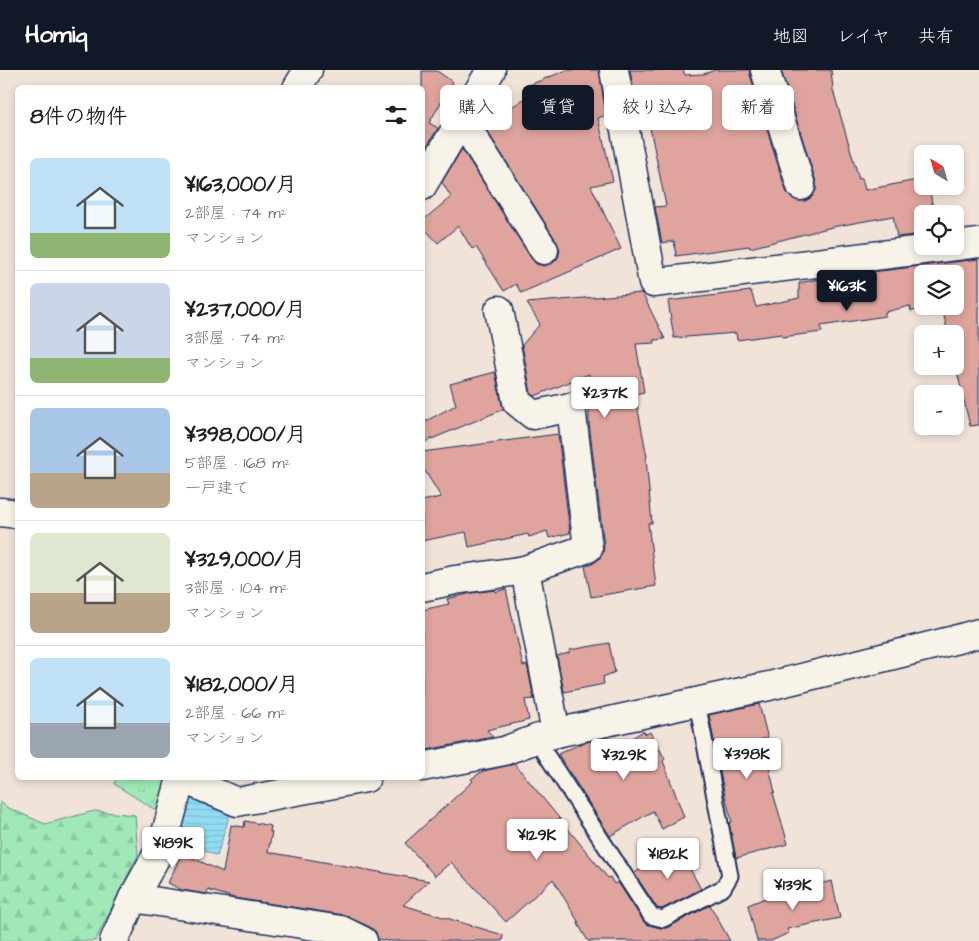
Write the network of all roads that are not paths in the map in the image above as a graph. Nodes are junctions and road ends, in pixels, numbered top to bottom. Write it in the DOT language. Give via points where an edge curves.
graph roads {
  1 [pos="308,70"];
  2 [pos="491,70"];
  3 [pos="614,70"];
  4 [pos="765,70"];
  5 [pos="299,85"];
  6 [pos="482,85"];
  7 [pos="456,130"];
  8 [pos="468,130"];
  9 [pos="425,181"];
  10 [pos="800,186"];
  11 [pos="979,243"];
  12 [pos="964,245"];
  13 [pos="544,250"];
  14 [pos="914,251"];
  15 [pos="499,310"];
  16 [pos="0,512"];
  17 [pos="15,514"];
  18 [pos="525,570"];
  19 [pos="425,586"];
  20 [pos="979,633"];
  21 [pos="697,702"];
  22 [pos="546,736"];
  23 [pos="425,766"];
  24 [pos="180,780"];
  25 [pos="186,780"];
  26 [pos="355,780"];
  27 [pos="133,898"];
  28 [pos="114,941"];
  29 [pos="363,941"];
  1 -- 5 [label="street"];
  2 -- 6 [label="street"];
  3 -- 14 [label="street" via="653,283"];
  4 -- 10 [label="street"];
  7 -- 9 [label="street"];
  8 -- 13 [label="street"];
  11 -- 12 [label="street"];
  15 -- 18 [label="street" via="517,402 533,414 571,407 588,548"];
  16 -- 17 [label="street"];
  18 -- 19 [label="street"];
  18 -- 22 [label="street"];
  20 -- 21 [label="street"];
  21 -- 22 [label="street"];
  21 -- 22 [label="lane" via="730,876 723,888 663,920 651,916"];
  22 -- 23 [label="street" via="504,751"];
  24 -- 27 [label="street" via="163,844"];
  25 -- 26 [label="street" via="237,802"];
  27 -- 28 [label="street"];
  27 -- 29 [label="street" via="341,930"];
}
